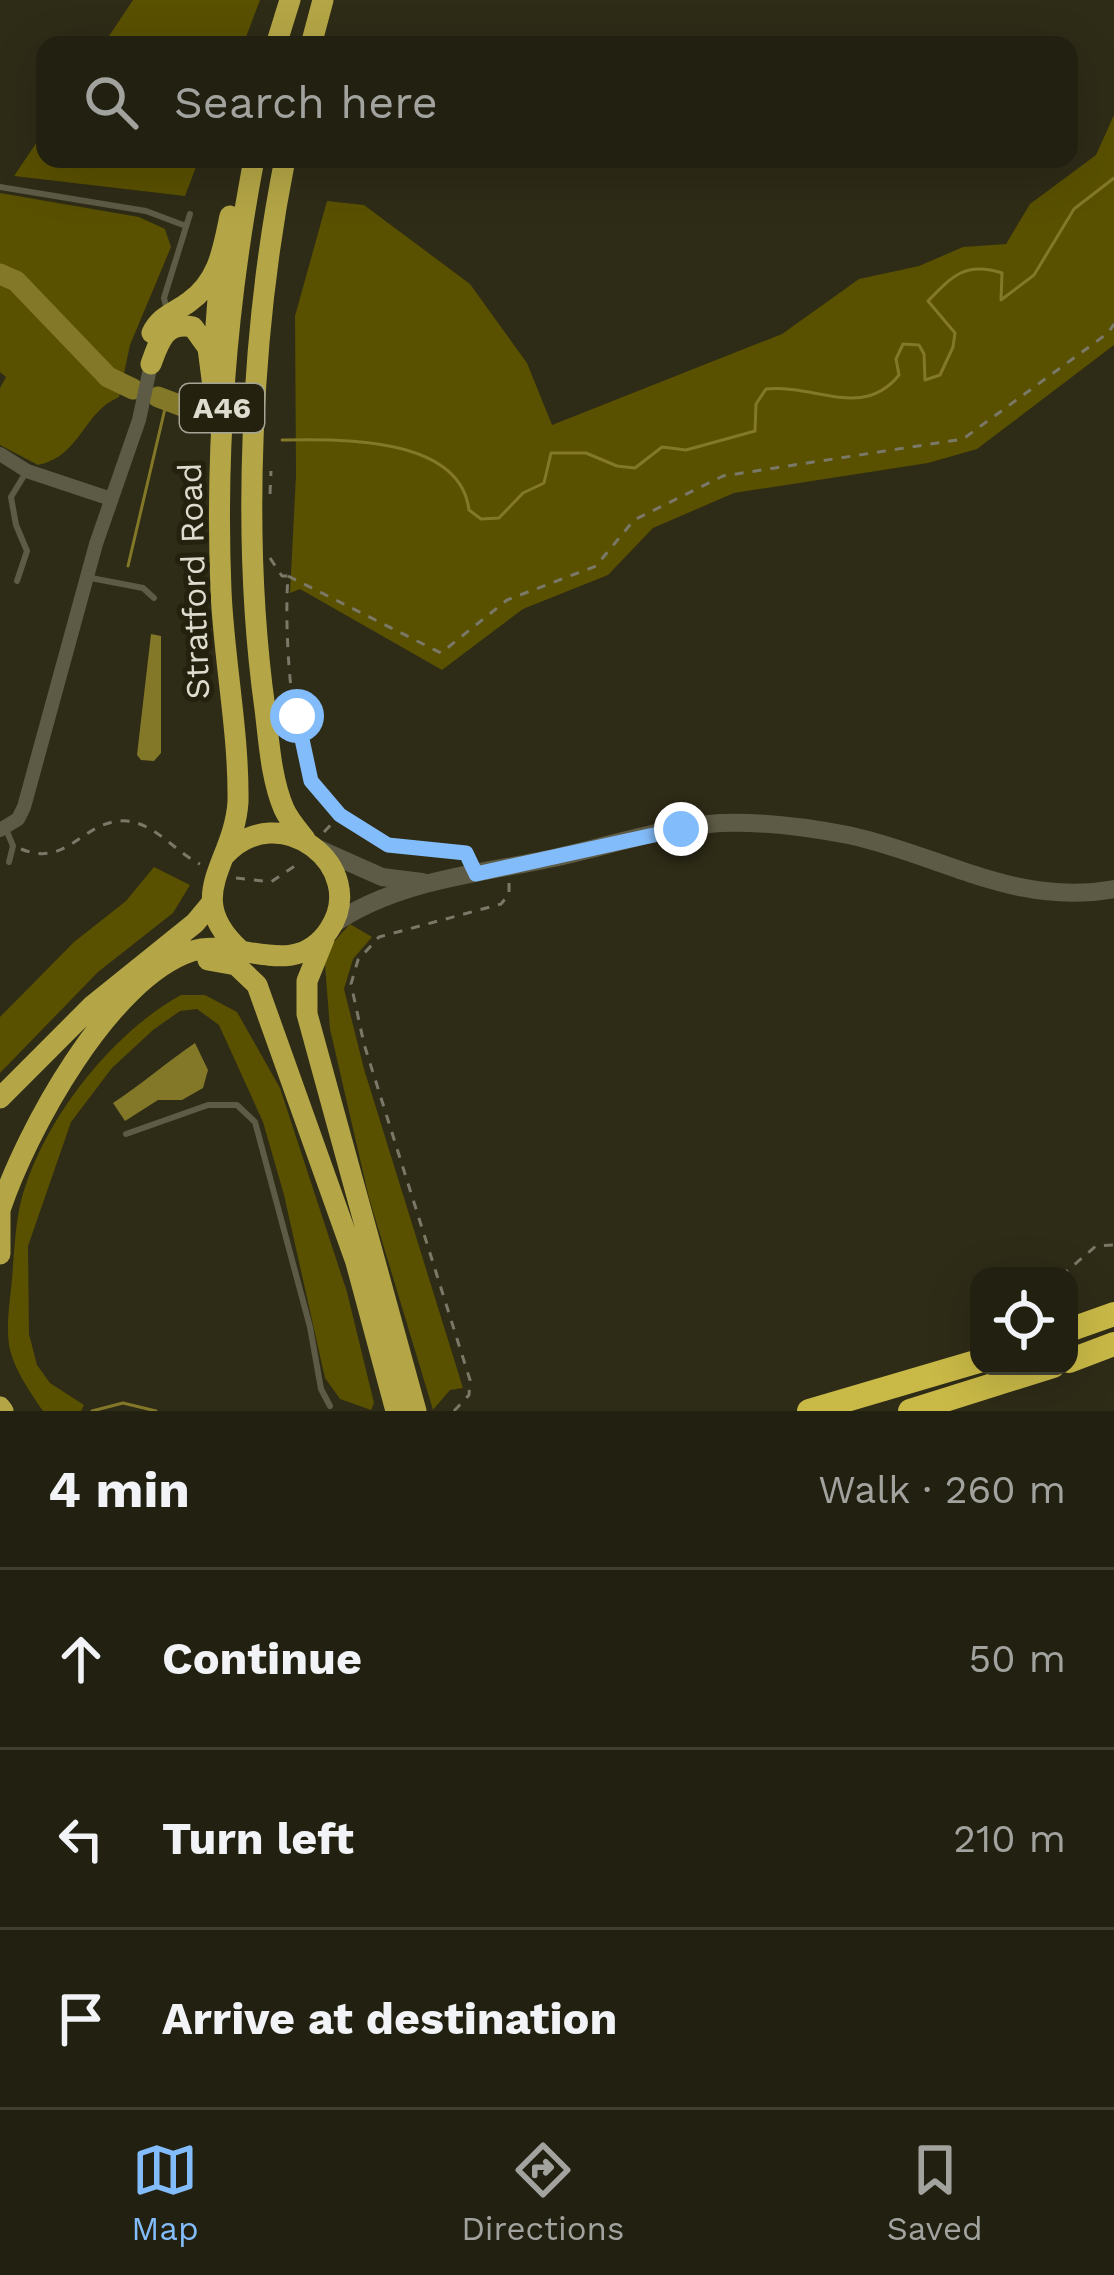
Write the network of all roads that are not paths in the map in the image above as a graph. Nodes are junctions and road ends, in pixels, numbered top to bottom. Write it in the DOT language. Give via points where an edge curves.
graph roads {
  1 [pos="291,0"];
  2 [pos="323,0"];
  3 [pos="281,36"];
  4 [pos="313,36"];
  5 [pos="240,168"];
  6 [pos="253,168"];
  7 [pos="284,168"];
  8 [pos="0,187"];
  9 [pos="190,214"];
  10 [pos="186,226"];
  11 [pos="223,253"];
  12 [pos="168,314"];
  13 [pos="152,364"];
  14 [pos="213,372"];
  15 [pos="0,454"];
  16 [pos="27,471"];
  17 [pos="111,499"];
  18 [pos="87,577"];
  19 [pos="17,581"];
  20 [pos="221,586"];
  21 [pos="154,598"];
  22 [pos="3,829"];
  23 [pos="310,846"];
  24 [pos="9,862"];
  25 [pos="227,866"];
  26 [pos="427,883"];
  27 [pos="1114,889"];
  28 [pos="210,905"];
  29 [pos="329,929"];
  30 [pos="245,952"];
  31 [pos="95,1037"];
  32 [pos="0,1098"];
  33 [pos="126,1134"];
  34 [pos="0,1210"];
  35 [pos="0,1254"];
  36 [pos="357,1265"];
  37 [pos="1114,1314"];
  38 [pos="1078,1327"];
  39 [pos="1114,1344"];
  40 [pos="1078,1357"];
  41 [pos="970,1363"];
  42 [pos="1024,1375"];
  43 [pos="405,1405"];
  44 [pos="330,1406"];
  45 [pos="809,1411"];
  46 [pos="910,1411"];
  1 -- 3 [label="highway"];
  2 -- 4 [label="highway"];
  5 -- 11 [label="highway"];
  6 -- 20 [label="highway, Stratford Road / A46" via="226,360"];
  7 -- 23 [label="highway, Stratford Road / A46" via="260,363 255,590 275,775 283,806"];
  8 -- 10 [label="lane" via="146,211"];
  9 -- 10 [label="lane"];
  10 -- 12 [label="lane" via="164,298"];
  11 -- 12 [label="highway" via="207,286"];
  11 -- 14 [label="highway"];
  12 -- 13 [label="highway" via="153,331"];
  13 -- 14 [label="highway" via="164,334 184,325 204,339"];
  13 -- 17 [label="street, Stratford Road"];
  14 -- 20 [label="highway"];
  15 -- 16 [label="street"];
  16 -- 17 [label="street"];
  16 -- 19 [label="lane" via="10,497 28,551"];
  17 -- 18 [label="street, Stratford Road"];
  18 -- 21 [label="lane" via="143,588"];
  18 -- 22 [label="street, Stratford Road" via="22,813"];
  20 -- 25 [label="highway, Stratford Road / A46" via="239,794"];
  22 -- 24 [label="lane" via="13,846"];
  23 -- 25 [label="highway" via="267,832 237,845"];
  23 -- 26 [label="main road" via="382,877"];
  23 -- 29 [label="highway, Stratford Road" via="336,883"];
  25 -- 28 [label="highway, Stratford Road"];
  26 -- 27 [label="main road" via="748,822 854,836 1026,890"];
  26 -- 29 [label="main road" via="366,903"];
  28 -- 30 [label="highway" via="221,930"];
  28 -- 32 [label="highway"];
  29 -- 30 [label="highway" via="291,954"];
  29 -- 43 [label="highway" via="309,972 308,1014"];
  30 -- 31 [label="highway" via="207,948 174,960 119,1005"];
  30 -- 36 [label="highway" via="270,978"];
  31 -- 34 [label="highway" via="35,1125"];
  31 -- 36 [label="highway" via="183,968 212,960 245,971 263,999"];
  33 -- 44 [label="lane" via="208,1105 236,1105 255,1122"];
  34 -- 35 [label="highway"];
  36 -- 43 [label="highway"];
  37 -- 38 [label="highway"];
  39 -- 40 [label="highway"];
  41 -- 45 [label="highway"];
  42 -- 46 [label="highway"];
}
